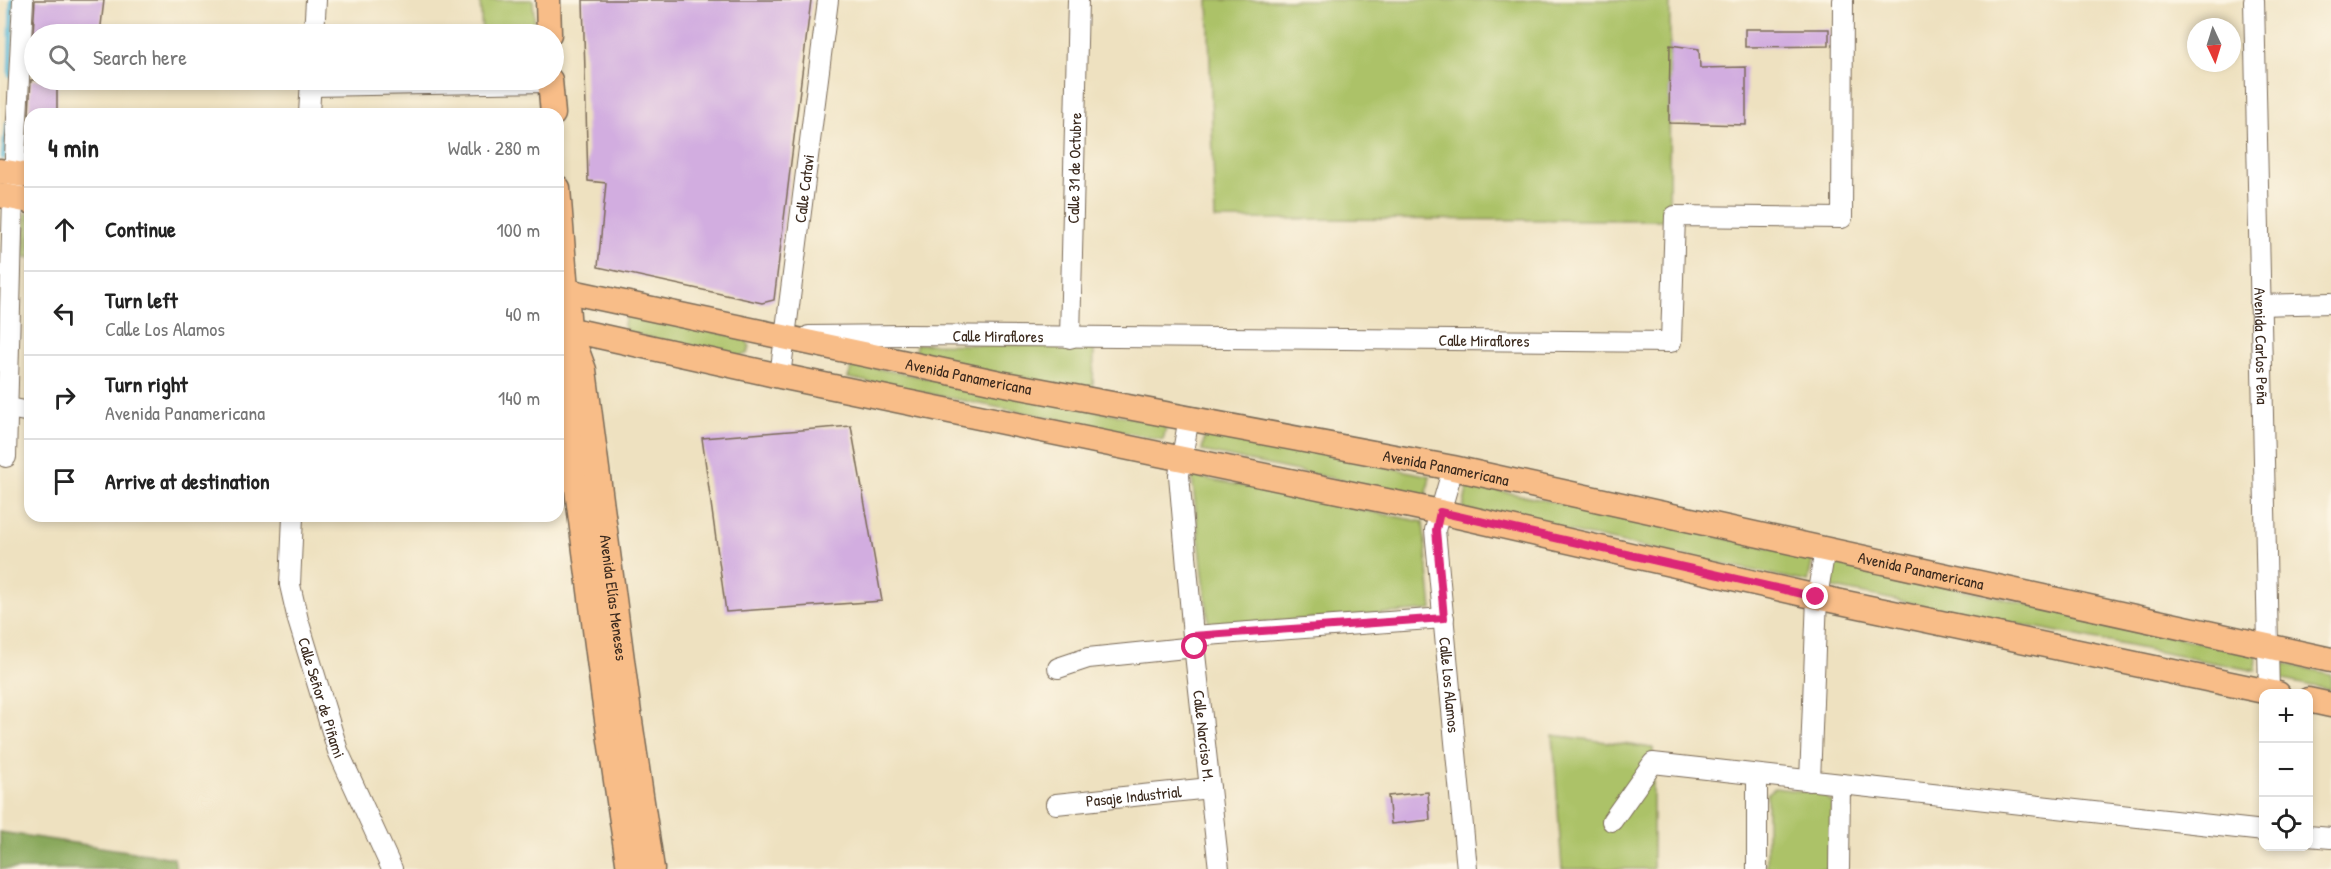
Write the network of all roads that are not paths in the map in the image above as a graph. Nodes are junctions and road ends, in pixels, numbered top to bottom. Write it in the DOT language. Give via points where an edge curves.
graph roads {
  1 [pos="23,0"];
  2 [pos="316,0"];
  3 [pos="548,0"];
  4 [pos="828,0"];
  5 [pos="1078,0"];
  6 [pos="1843,0"];
  7 [pos="2254,0"];
  8 [pos="315,24"];
  9 [pos="549,24"];
  10 [pos="311,90"];
  11 [pos="551,90"];
  12 [pos="309,108"];
  13 [pos="552,108"];
  14 [pos="15,173"];
  15 [pos="14,197"];
  16 [pos="564,290"];
  17 [pos="2331,303"];
  18 [pos="2260,304"];
  19 [pos="564,328"];
  20 [pos="564,330"];
  21 [pos="786,336"];
  22 [pos="1070,338"];
  23 [pos="780,376"];
  24 [pos="564,389"];
  25 [pos="9,408"];
  26 [pos="24,411"];
  27 [pos="1189,417"];
  28 [pos="6,457"];
  29 [pos="1181,458"];
  30 [pos="1453,468"];
  31 [pos="1440,512"];
  32 [pos="292,522"];
  33 [pos="1825,549"];
  34 [pos="1816,597"];
  35 [pos="1444,618"];
  36 [pos="1194,641"];
  37 [pos="2268,647"];
  38 [pos="2331,660"];
  39 [pos="1058,668"];
  40 [pos="2273,689"];
  41 [pos="2259,690"];
  42 [pos="2313,701"];
  43 [pos="2331,705"];
  44 [pos="1757,775"];
  45 [pos="1810,781"];
  46 [pos="1840,784"];
  47 [pos="1210,788"];
  48 [pos="1056,804"];
  49 [pos="1612,820"];
  50 [pos="2259,830"];
  51 [pos="2313,836"];
  52 [pos="2331,838"];
  53 [pos="392,869"];
  54 [pos="629,869"];
  55 [pos="652,869"];
  56 [pos="1219,869"];
  57 [pos="1467,869"];
  58 [pos="1757,869"];
  59 [pos="1839,869"];
  1 -- 14 [label="street"];
  2 -- 8 [label="street"];
  3 -- 9 [label="main road"];
  4 -- 21 [label="street, Calle Catavi"];
  5 -- 22 [label="street, Calle 31 de Octubre"];
  6 -- 22 [label="street, Calle Miraflores" via="1842,218 1675,216 1671,342"];
  7 -- 18 [label="street, Avenida Carlos Peña"];
  10 -- 12 [label="street"];
  11 -- 13 [label="main road"];
  14 -- 15 [label="street"];
  15 -- 25 [label="street"];
  16 -- 21 [label="main road, Avenida Panamericana"];
  17 -- 18 [label="street"];
  18 -- 37 [label="street, Avenida Carlos Peña"];
  19 -- 23 [label="main road"];
  20 -- 55 [label="main road, Avenida Elías Meneses" via="584,370"];
  21 -- 22 [label="street, Calle Miraflores"];
  21 -- 23 [label="street, Calle Catavi"];
  21 -- 27 [label="main road, Avenida Panamericana" via="1000,383"];
  23 -- 29 [label="main road"];
  24 -- 54 [label="main road, Avenida Elías Meneses"];
  25 -- 26 [label="street"];
  25 -- 28 [label="street"];
  27 -- 29 [label="street, Calle Narciso M."];
  27 -- 30 [label="main road, Avenida Panamericana"];
  29 -- 31 [label="main road"];
  29 -- 36 [label="street, Calle Narciso M." via="1179,475"];
  30 -- 31 [label="street, Calle Los Alamos"];
  30 -- 33 [label="main road, Avenida Panamericana"];
  31 -- 34 [label="main road"];
  31 -- 35 [label="street, Calle Los Alamos" via="1436,530"];
  32 -- 53 [label="street, Calle Señor de Piñami" via="290,585 298,620 338,751"];
  33 -- 34 [label="street"];
  33 -- 37 [label="main road, Avenida Panamericana"];
  34 -- 41 [label="main road"];
  34 -- 45 [label="street"];
  35 -- 36 [label="street"];
  35 -- 57 [label="street, Calle Los Alamos"];
  36 -- 39 [label="street" via="1088,658"];
  36 -- 47 [label="street, Calle Narciso M."];
  37 -- 38 [label="main road, Avenida Panamericana"];
  37 -- 40 [label="street, Avenida Carlos Peña"];
  42 -- 43 [label="main road"];
  44 -- 45 [label="street"];
  44 -- 49 [label="street" via="1653,763"];
  44 -- 58 [label="street"];
  45 -- 46 [label="street"];
  46 -- 50 [label="street"];
  46 -- 59 [label="street"];
  47 -- 48 [label="street, Pasaje Industrial"];
  47 -- 56 [label="street, Calle Narciso M."];
  51 -- 52 [label="street"];
}
